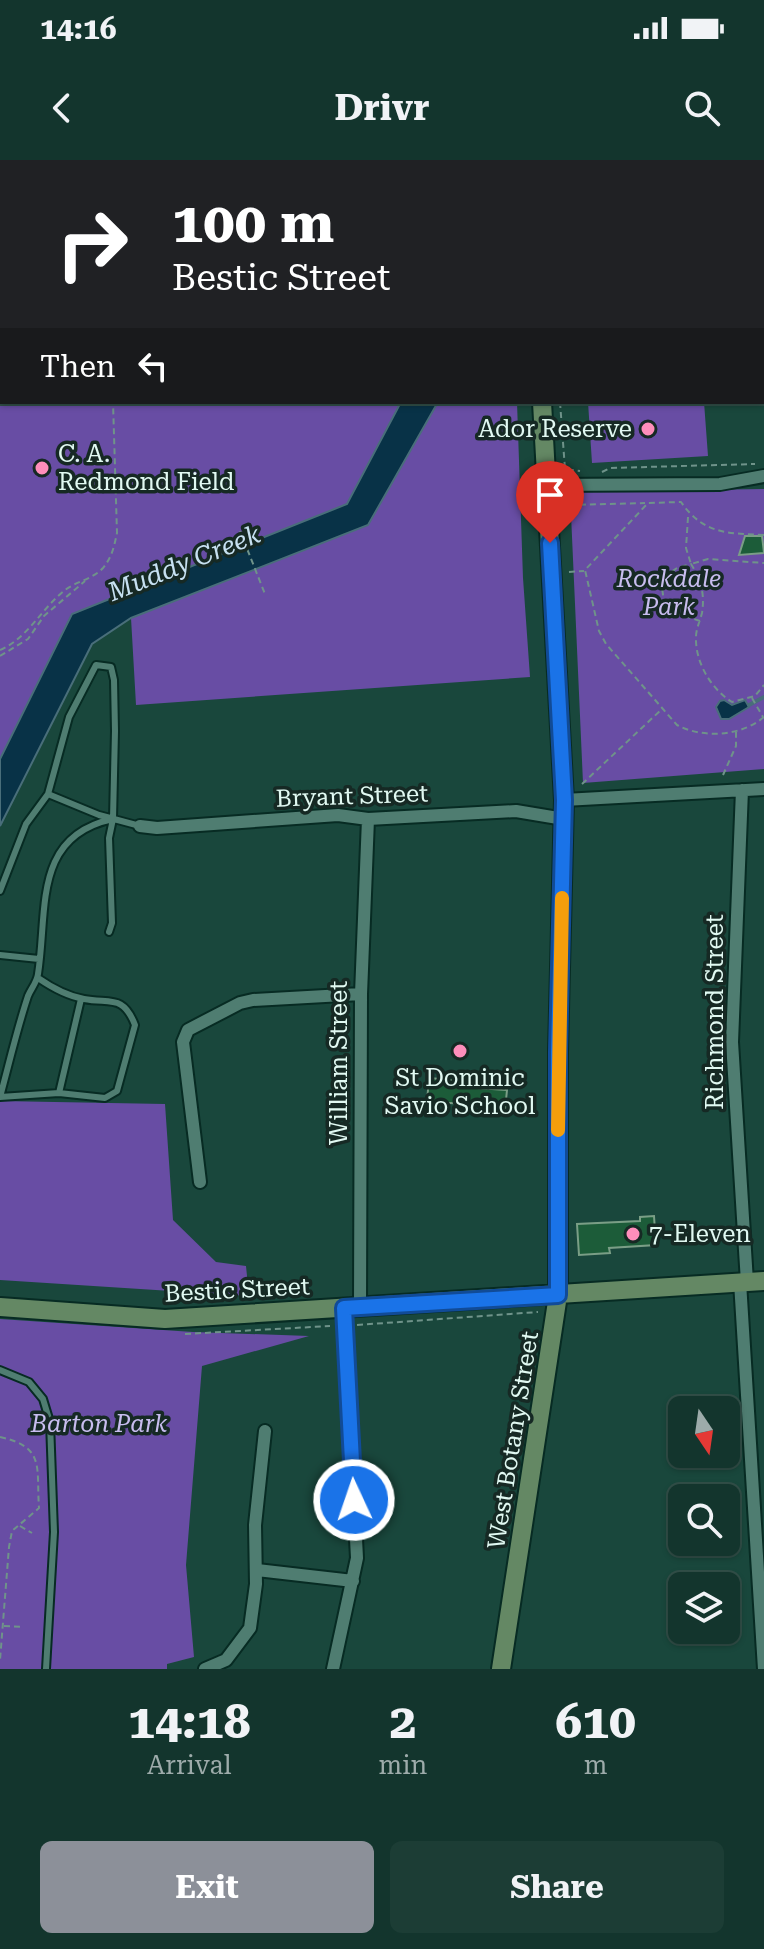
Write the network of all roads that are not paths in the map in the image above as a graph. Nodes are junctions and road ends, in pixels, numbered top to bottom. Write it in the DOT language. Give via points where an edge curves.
graph roads {
  1 [pos="542,404"];
  2 [pos="764,476"];
  3 [pos="546,485"];
  4 [pos="764,789"];
  5 [pos="742,790"];
  6 [pos="48,794"];
  7 [pos="564,810"];
  8 [pos="113,819"];
  9 [pos="368,819"];
  10 [pos="140,826"];
  11 [pos="0,891"];
  12 [pos="109,932"];
  13 [pos="0,955"];
  14 [pos="39,959"];
  15 [pos="38,978"];
  16 [pos="361,994"];
  17 [pos="81,999"];
  18 [pos="59,1093"];
  19 [pos="0,1097"];
  20 [pos="200,1182"];
  21 [pos="750,1282"];
  22 [pos="558,1295"];
  23 [pos="0,1307"];
  24 [pos="352,1308"];
  25 [pos="0,1370"];
  26 [pos="265,1431"];
  27 [pos="257,1570"];
  28 [pos="353,1581"];
  29 [pos="46,1669"];
  30 [pos="205,1669"];
  31 [pos="333,1669"];
  32 [pos="501,1669"];
  33 [pos="764,1669"];
  1 -- 3 [label="main road, West Botany Street"];
  2 -- 3 [label="street" via="720,484"];
  3 -- 7 [label="main road, West Botany Street"];
  4 -- 5 [label="street, Bryant Street"];
  5 -- 7 [label="street, Bryant Street"];
  5 -- 21 [label="street, Richmond Street" via="732,1042"];
  6 -- 8 [label="lane"];
  6 -- 8 [label="lane" via="69,717 96,665 111,667"];
  6 -- 11 [label="lane" via="26,824"];
  7 -- 9 [label="street, Bryant Street"];
  7 -- 22 [label="main road, West Botany Street"];
  8 -- 10 [label="lane"];
  8 -- 12 [label="lane"];
  8 -- 14 [label="lane" via="90,824 52,862"];
  9 -- 10 [label="street, Bryant Street" via="338,815"];
  9 -- 16 [label="street, William Street"];
  13 -- 14 [label="lane"];
  14 -- 15 [label="lane"];
  15 -- 17 [label="lane"];
  15 -- 19 [label="lane"];
  16 -- 20 [label="street" via="253,1000 188,1030 183,1042"];
  16 -- 24 [label="street, William Street"];
  17 -- 18 [label="lane"];
  17 -- 18 [label="lane" via="117,1002 135,1025 113,1095"];
  18 -- 19 [label="lane"];
  21 -- 22 [label="main road, Bestic Street"];
  21 -- 33 [label="street, Richmond Street"];
  22 -- 24 [label="main road, Bestic Street"];
  22 -- 32 [label="main road, West Botany Street"];
  23 -- 24 [label="main road, Bestic Street" via="165,1319"];
  24 -- 28 [label="street, William Street" via="357,1558"];
  25 -- 29 [label="lane" via="29,1382 43,1399 50,1422 54,1532"];
  26 -- 27 [label="street" via="255,1525"];
  27 -- 28 [label="street"];
  27 -- 30 [label="street" via="250,1628 226,1660"];
  28 -- 31 [label="street, William Street"];
}
